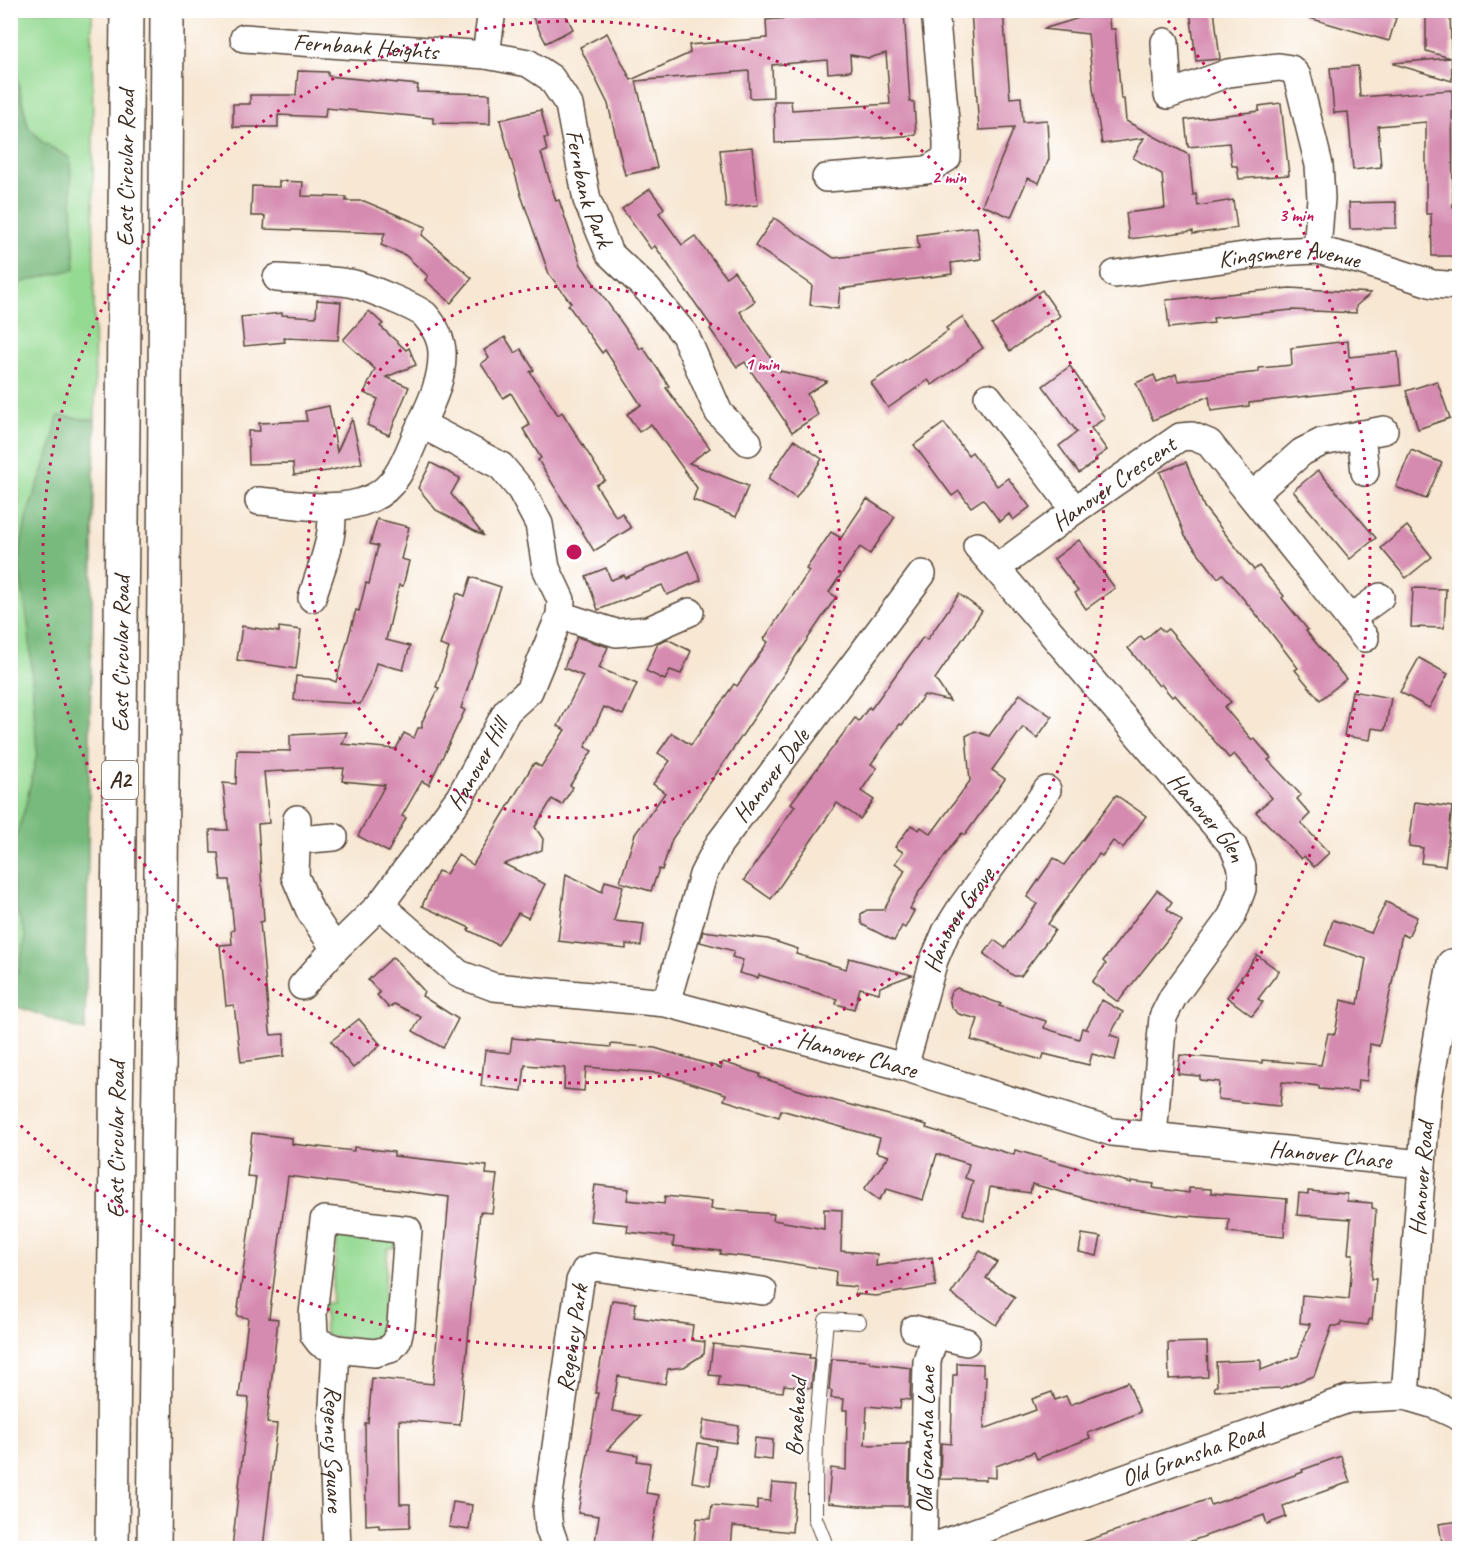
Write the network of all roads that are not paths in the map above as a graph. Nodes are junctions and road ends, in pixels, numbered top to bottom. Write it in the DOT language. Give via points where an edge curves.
graph roads {
  1 [pos="127,10"];
  2 [pos="167,10"];
  3 [pos="492,10"];
  4 [pos="935,10"];
  5 [pos="244,38"];
  6 [pos="1165,42"];
  7 [pos="486,55"];
  8 [pos="826,178"];
  9 [pos="1317,250"];
  10 [pos="1115,274"];
  11 [pos="277,278"];
  12 [pos="1460,285"];
  13 [pos="988,397"];
  14 [pos="421,424"];
  15 [pos="747,442"];
  16 [pos="1365,472"];
  17 [pos="1252,496"];
  18 [pos="259,501"];
  19 [pos="331,507"];
  20 [pos="1075,510"];
  21 [pos="977,546"];
  22 [pos="997,568"];
  23 [pos="922,574"];
  24 [pos="1380,597"];
  25 [pos="312,598"];
  26 [pos="690,612"];
  27 [pos="560,615"];
  28 [pos="1047,790"];
  29 [pos="334,837"];
  30 [pos="380,905"];
  31 [pos="335,949"];
  32 [pos="1450,963"];
  33 [pos="302,986"];
  34 [pos="666,1003"];
  35 [pos="904,1067"];
  36 [pos="1154,1137"];
  37 [pos="1421,1164"];
  38 [pos="763,1291"];
  39 [pos="859,1323"];
  40 [pos="966,1342"];
  41 [pos="336,1349"];
  42 [pos="1405,1396"];
  43 [pos="1460,1417"];
  44 [pos="112,1548"];
  45 [pos="154,1548"];
  46 [pos="337,1548"];
  47 [pos="556,1548"];
  48 [pos="827,1548"];
  49 [pos="923,1548"];
  50 [pos="930,1548"];
  1 -- 44 [label="highway, East Circular Road / A2"];
  2 -- 45 [label="highway, East Circular Road / A2"];
  3 -- 7 [label="street"];
  4 -- 8 [label="street" via="947,158 927,170"];
  5 -- 7 [label="street, Fernbank Heights"];
  6 -- 9 [label="street" via="1168,94 1228,73 1279,67 1291,69 1297,76 1319,165"];
  7 -- 15 [label="street, Fernbank Park" via="528,63 550,78 569,105 587,200 609,253 648,290 685,335 719,413"];
  9 -- 10 [label="street, Kingsmere Avenue" via="1273,252"];
  9 -- 12 [label="street, Kingsmere Avenue" via="1433,284"];
  11 -- 14 [label="street" via="352,283 423,313 438,335 442,353 437,389"];
  13 -- 20 [label="street"];
  14 -- 19 [label="street" via="392,485 373,498"];
  14 -- 27 [label="street" via="501,466 521,490 540,524 546,568 561,600"];
  16 -- 17 [label="street" via="1372,432 1322,442 1302,452"];
  17 -- 20 [label="street, Hanover Crescent" via="1209,443 1192,436 1180,437"];
  17 -- 24 [label="street, Hanover Crescent" via="1357,628"];
  18 -- 19 [label="street"];
  19 -- 25 [label="street" via="331,532"];
  20 -- 22 [label="street, Hanover Crescent"];
  21 -- 22 [label="street, Hanover Glen"];
  22 -- 36 [label="street, Hanover Glen" via="1233,846 1242,867 1242,889 1232,916 1173,997 1164,1017"];
  23 -- 34 [label="street, Hanover Dale" via="719,844 704,875"];
  26 -- 27 [label="street" via="649,630 616,633"];
  27 -- 30 [label="street, Hanover Hill" via="529,691 507,711 460,797"];
  28 -- 35 [label="street, Hanover Grove" via="946,932 934,960"];
  29 -- 31 [label="street" via="297,829 295,876 310,911"];
  30 -- 31 [label="street"];
  30 -- 34 [label="street, Hanover Chase" via="459,974 494,987"];
  31 -- 33 [label="street"];
  32 -- 37 [label="street, Hanover Road" via="1426,1098"];
  34 -- 35 [label="street, Hanover Chase"];
  35 -- 36 [label="street, Hanover Chase" via="1112,1132"];
  36 -- 37 [label="street, Hanover Chase"];
  37 -- 42 [label="street, Hanover Road"];
  38 -- 47 [label="street, Regency Park" via="595,1267 585,1271 580,1281 547,1509"];
  39 -- 48 [label="lane, Braehead" via="826,1320 816,1433 815,1518"];
  40 -- 49 [label="street, Old Gransha Lane" via="924,1331 927,1361"];
  41 -- 41 [label="street, Regency Square" via="320,1343 314,1335 324,1220 408,1230 397,1341 390,1349 375,1353"];
  41 -- 46 [label="street, Regency Square" via="332,1425"];
  42 -- 43 [label="street, Old Gransha Road"];
  42 -- 50 [label="street, Old Gransha Road" via="1348,1399"];
}
